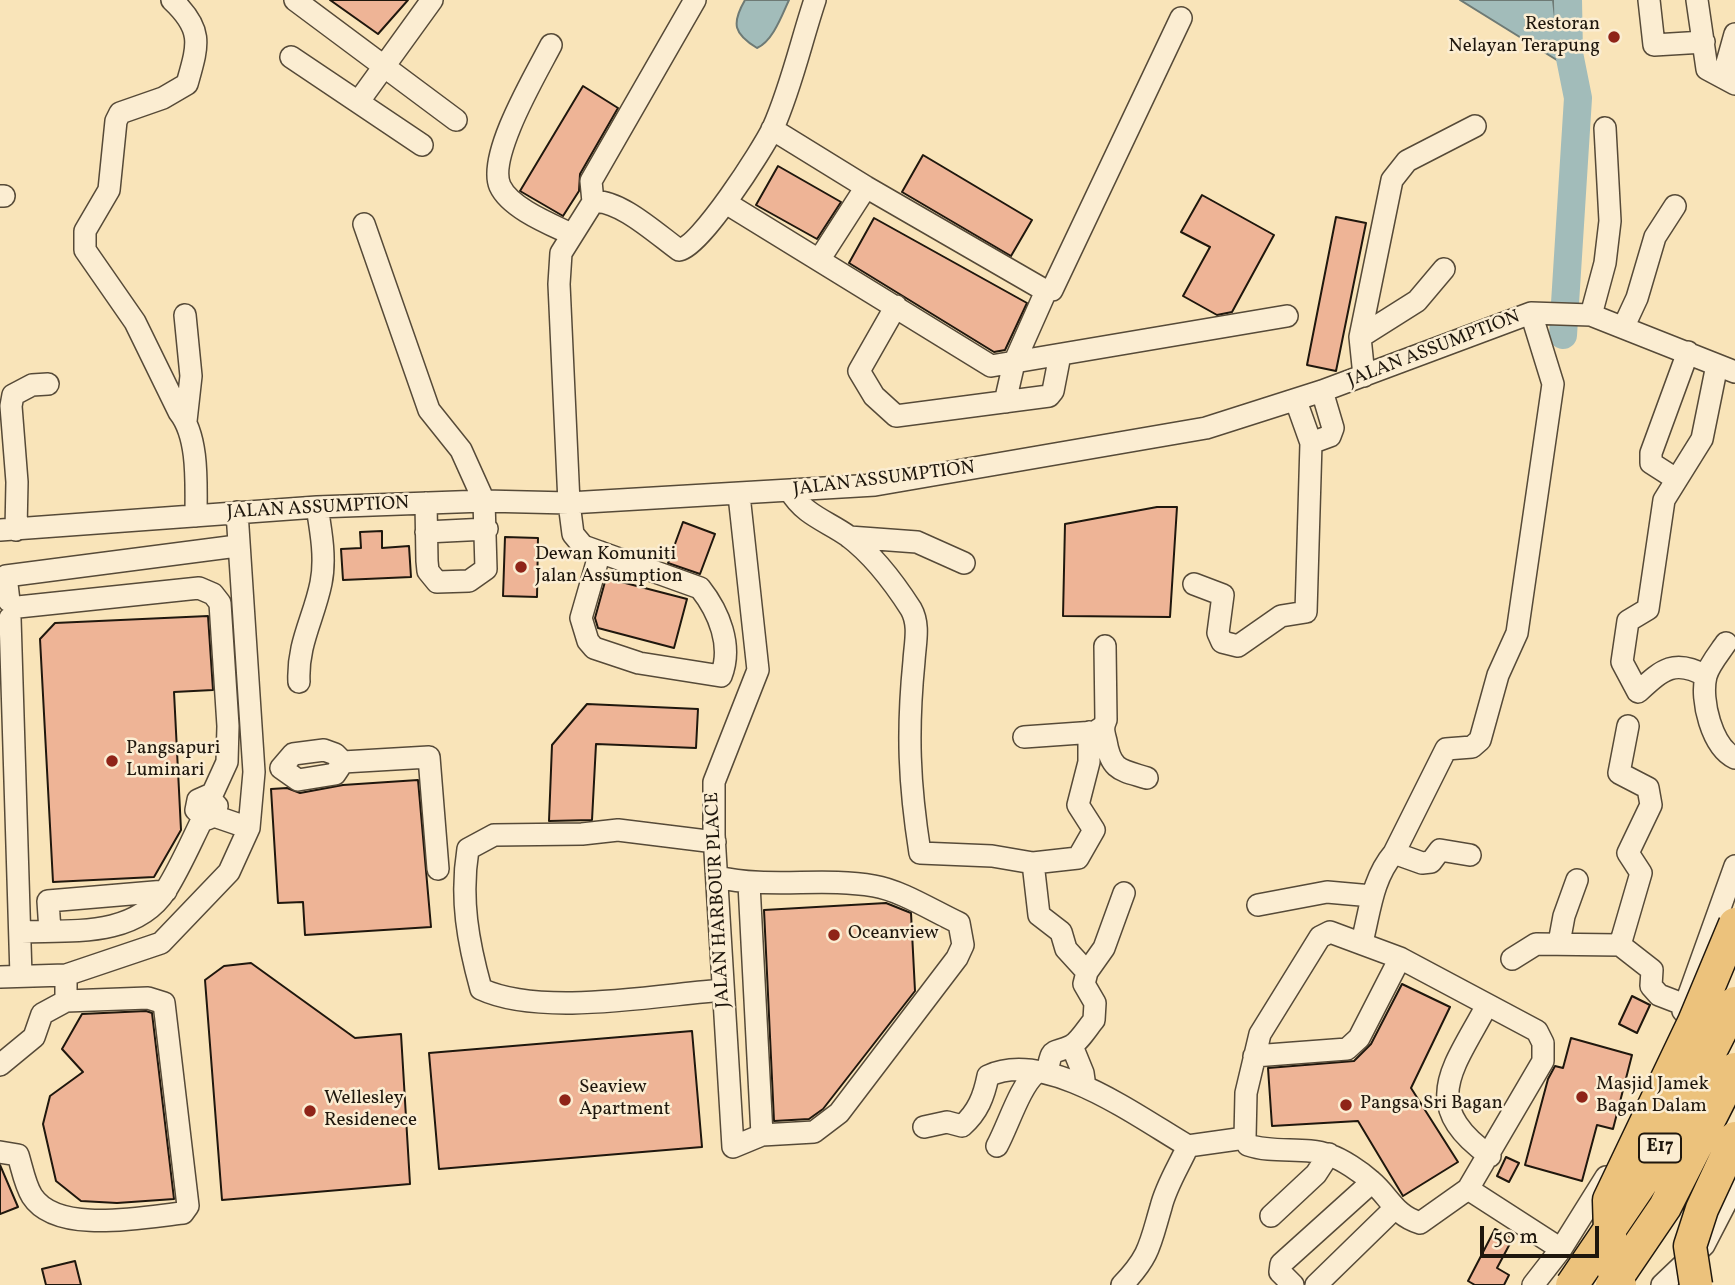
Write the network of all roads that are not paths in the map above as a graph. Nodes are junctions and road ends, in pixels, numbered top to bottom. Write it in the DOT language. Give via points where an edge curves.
graph roads {
  1 [pos="172,0"];
  2 [pos="295,0"];
  3 [pos="432,0"];
  4 [pos="695,0"];
  5 [pos="815,0"];
  6 [pos="1649,0"];
  7 [pos="1698,0"];
  8 [pos="1181,18"];
  9 [pos="1735,34"];
  10 [pos="1704,42"];
  11 [pos="551,45"];
  12 [pos="291,57"];
  13 [pos="384,69"];
  14 [pos="1722,76"];
  15 [pos="359,102"];
  16 [pos="456,120"];
  17 [pos="1475,126"];
  18 [pos="1605,128"];
  19 [pos="772,129"];
  20 [pos="422,145"];
  21 [pos="866,187"];
  22 [pos="593,202"];
  23 [pos="726,203"];
  24 [pos="1675,206"];
  25 [pos="364,224"];
  26 [pos="571,234"];
  27 [pos="819,260"];
  28 [pos="1444,269"];
  29 [pos="1046,291"];
  30 [pos="896,306"];
  31 [pos="1541,313"];
  32 [pos="1583,314"];
  33 [pos="185,315"];
  34 [pos="1286,316"];
  35 [pos="1624,326"];
  36 [pos="1360,337"];
  37 [pos="1060,355"];
  38 [pos="1014,363"];
  39 [pos="1684,367"];
  40 [pos="1721,373"];
  41 [pos="1364,376"];
  42 [pos="48,384"];
  43 [pos="1322,391"];
  44 [pos="1296,401"];
  45 [pos="1005,402"];
  46 [pos="186,421"];
  47 [pos="1311,443"];
  48 [pos="1676,480"];
  49 [pos="790,491"];
  50 [pos="738,495"];
  51 [pos="484,501"];
  52 [pos="426,503"];
  53 [pos="569,503"];
  54 [pos="317,507"];
  55 [pos="237,512"];
  56 [pos="196,516"];
  57 [pos="487,529"];
  58 [pos="8,530"];
  59 [pos="426,532"];
  60 [pos="849,537"];
  61 [pos="237,546"];
  62 [pos="600,552"];
  63 [pos="964,563"];
  64 [pos="1194,584"];
  65 [pos="12,609"];
  66 [pos="1726,643"];
  67 [pos="1105,646"];
  68 [pos="1706,676"];
  69 [pos="299,681"];
  70 [pos="1628,726"];
  71 [pos="1096,730"];
  72 [pos="1024,737"];
  73 [pos="1735,758"];
  74 [pos="254,772"];
  75 [pos="1147,778"];
  76 [pos="211,809"];
  77 [pos="249,822"];
  78 [pos="715,842"];
  79 [pos="1394,853"];
  80 [pos="1469,855"];
  81 [pos="1033,863"];
  82 [pos="1735,866"];
  83 [pos="438,869"];
  84 [pos="718,877"];
  85 [pos="1577,880"];
  86 [pos="748,884"];
  87 [pos="166,891"];
  88 [pos="1124,893"];
  89 [pos="1372,896"];
  90 [pos="1258,905"];
  91 [pos="1735,924"];
  92 [pos="50,931"];
  93 [pos="21,932"];
  94 [pos="1362,942"];
  95 [pos="1559,943"];
  96 [pos="1620,945"];
  97 [pos="1400,958"];
  98 [pos="1512,958"];
  99 [pos="1087,972"];
  100 [pos="66,975"];
  101 [pos="11,976"];
  102 [pos="723,990"];
  103 [pos="66,1001"];
  104 [pos="1735,1003"];
  105 [pos="1487,1005"];
  106 [pos="1682,1013"];
  107 [pos="1072,1046"];
  108 [pos="1254,1056"];
  109 [pos="0,1065"];
  110 [pos="1659,1066"];
  111 [pos="1735,1069"];
  112 [pos="1042,1073"];
  113 [pos="1735,1076"];
  114 [pos="1085,1087"];
  115 [pos="1735,1098"];
  116 [pos="924,1126"];
  117 [pos="762,1135"];
  118 [pos="1245,1138"];
  119 [pos="1735,1138"];
  120 [pos="997,1146"];
  121 [pos="1188,1146"];
  122 [pos="0,1152"];
  123 [pos="1329,1154"];
  124 [pos="1490,1156"];
  125 [pos="1372,1182"];
  126 [pos="1735,1185"];
  127 [pos="1468,1189"];
  128 [pos="1394,1209"];
  129 [pos="1272,1216"];
  130 [pos="1561,1249"];
  131 [pos="1122,1285"];
  132 [pos="1293,1285"];
  133 [pos="1316,1285"];
  134 [pos="1533,1285"];
  135 [pos="1572,1285"];
  136 [pos="1612,1285"];
  137 [pos="1620,1285"];
  138 [pos="1662,1285"];
  139 [pos="1696,1285"];
  1 -- 46 [label="street" via="189,17 195,34 187,85 120,113 109,190 85,231 85,250 135,321"];
  2 -- 13 [label="street"];
  3 -- 13 [label="street"];
  4 -- 22 [label="street" via="591,181"];
  5 -- 19 [label="street"];
  6 -- 10 [label="street" via="1654,45"];
  7 -- 10 [label="street"];
  8 -- 29 [label="street" via="1052,290"];
  9 -- 14 [label="street"];
  10 -- 14 [label="street"];
  11 -- 26 [label="street" via="507,135 497,173 503,190 535,217"];
  12 -- 15 [label="street"];
  13 -- 15 [label="street"];
  13 -- 16 [label="street"];
  15 -- 20 [label="street"];
  17 -- 36 [label="street" via="1407,161 1392,180"];
  18 -- 32 [label="street" via="1610,221 1605,263"];
  19 -- 21 [label="street"];
  19 -- 23 [label="street"];
  21 -- 27 [label="street"];
  21 -- 29 [label="street"];
  22 -- 23 [label="street" via="615,205 679,250 691,245"];
  22 -- 26 [label="street"];
  23 -- 27 [label="street"];
  24 -- 35 [label="street" via="1655,237"];
  25 -- 51 [label="street" via="429,410 461,450"];
  26 -- 53 [label="street" via="561,253 559,284"];
  27 -- 30 [label="street"];
  28 -- 36 [label="street" via="1417,301"];
  29 -- 38 [label="street"];
  30 -- 38 [label="street" via="991,366"];
  30 -- 45 [label="street" via="859,371 888,411 896,416"];
  31 -- 32 [label="street, JALAN ASSUMPTION"];
  31 -- 41 [label="street, JALAN ASSUMPTION"];
  31 -- 79 [label="street" via="1553,384 1517,632 1498,675 1480,740 1472,747 1446,750"];
  32 -- 35 [label="street, JALAN ASSUMPTION"];
  33 -- 46 [label="street" via="191,376"];
  34 -- 37 [label="street"];
  35 -- 39 [label="street, JALAN ASSUMPTION"];
  36 -- 41 [label="street"];
  37 -- 38 [label="street"];
  37 -- 45 [label="street" via="1049,396"];
  38 -- 45 [label="street"];
  39 -- 40 [label="street, JALAN ASSUMPTION"];
  39 -- 48 [label="street" via="1651,453 1651,463"];
  40 -- 48 [label="street" via="1702,439"];
  41 -- 43 [label="street, JALAN ASSUMPTION"];
  42 -- 58 [label="street" via="32,385 13,395"];
  43 -- 44 [label="street, JALAN ASSUMPTION"];
  43 -- 47 [label="street" via="1333,428 1330,436"];
  44 -- 47 [label="street"];
  44 -- 49 [label="street, JALAN ASSUMPTION" via="1206,428 1072,454 875,485"];
  46 -- 56 [label="street" via="196,473"];
  47 -- 64 [label="street" via="1306,612 1281,616 1238,646 1222,642 1218,633 1223,595"];
  48 -- 68 [label="street" via="1664,500 1648,609 1628,621 1622,662 1638,692 1662,670 1677,666"];
  49 -- 50 [label="street, JALAN ASSUMPTION"];
  49 -- 60 [label="street" via="798,504"];
  50 -- 53 [label="street, JALAN ASSUMPTION"];
  50 -- 78 [label="street, JALAN HARBOUR PLACE" via="758,670 714,782"];
  51 -- 52 [label="street, JALAN ASSUMPTION"];
  51 -- 53 [label="street, JALAN ASSUMPTION"];
  51 -- 57 [label="street"];
  52 -- 54 [label="street, JALAN ASSUMPTION"];
  52 -- 59 [label="street"];
  53 -- 62 [label="street" via="573,534 583,546"];
  54 -- 55 [label="street, JALAN ASSUMPTION"];
  54 -- 69 [label="street" via="322,580 299,652"];
  55 -- 56 [label="street, JALAN ASSUMPTION"];
  55 -- 61 [label="street"];
  56 -- 58 [label="street, JALAN ASSUMPTION"];
  57 -- 59 [label="street"];
  57 -- 59 [label="street" via="486,569 469,581 437,582 428,571"];
  60 -- 63 [label="street" via="917,542"];
  60 -- 81 [label="street" via="891,582 917,623 909,768 920,853"];
  61 -- 65 [label="street" via="6,576"];
  61 -- 74 [label="street"];
  62 -- 62 [label="street" via="700,588 712,604 727,646 721,676 639,663 594,648 581,618"];
  65 -- 76 [label="street" via="199,588 213,594 220,603 228,726 227,762"];
  65 -- 93 [label="street"];
  66 -- 68 [label="street"];
  67 -- 71 [label="street" via="1106,720"];
  68 -- 73 [label="street" via="1710,729 1724,752"];
  70 -- 96 [label="street" via="1619,772 1648,788 1651,805 1628,853 1641,873"];
  71 -- 72 [label="street"];
  71 -- 75 [label="street" via="1112,764"];
  71 -- 81 [label="street" via="1078,804 1094,830 1091,838 1077,858"];
  74 -- 77 [label="street"];
  74 -- 83 [label="street" via="281,768 293,754 324,750 342,762 429,757"];
  76 -- 77 [label="street"];
  76 -- 87 [label="street"];
  77 -- 100 [label="street" via="229,873 160,943"];
  78 -- 84 [label="street, JALAN HARBOUR PLACE"];
  78 -- 102 [label="street" via="618,830 494,835 468,849 463,880 466,937 481,989 497,997 579,1002"];
  79 -- 80 [label="street" via="1422,863 1430,862 1440,850"];
  79 -- 89 [label="street" via="1382,868"];
  81 -- 99 [label="street" via="1039,915 1061,932 1066,949"];
  82 -- 106 [label="street"];
  84 -- 86 [label="street"];
  84 -- 102 [label="street, JALAN HARBOUR PLACE"];
  85 -- 95 [label="street"];
  86 -- 117 [label="street"];
  86 -- 117 [label="street" via="877,886 959,923 963,944 839,1113 814,1132"];
  87 -- 92 [label="street" via="150,910 131,920 109,927"];
  87 -- 92 [label="street" via="48,901"];
  88 -- 99 [label="street" via="1104,948"];
  89 -- 90 [label="street" via="1327,892"];
  89 -- 94 [label="street"];
  91 -- 137 [label="highway, bridge" via="1609,1200 1611,1265"];
  92 -- 93 [label="street"];
  93 -- 101 [label="street"];
  94 -- 97 [label="street"];
  94 -- 108 [label="street" via="1330,932 1320,937 1260,1034"];
  95 -- 96 [label="street"];
  95 -- 98 [label="street" via="1536,944"];
  96 -- 106 [label="street" via="1652,970 1651,986"];
  97 -- 105 [label="street"];
  97 -- 108 [label="street" via="1359,1038 1348,1049"];
  99 -- 107 [label="street" via="1085,991 1095,1003 1094,1020"];
  100 -- 101 [label="street"];
  100 -- 103 [label="street"];
  102 -- 117 [label="street, JALAN HARBOUR PLACE" via="733,1147"];
  103 -- 109 [label="street" via="42,1014 34,1037"];
  103 -- 122 [label="street" via="148,998 164,1003 188,1206 183,1213 122,1219 55,1216 32,1196 18,1155"];
  104 -- 135 [label="highway, E17, bridge" via="1650,1170"];
  105 -- 124 [label="street" via="1447,1081 1447,1102 1465,1138"];
  105 -- 124 [label="street" via="1537,1031 1543,1043 1543,1061"];
  106 -- 110 [label="street"];
  106 -- 113 [label="street" via="1680,1036 1685,1048"];
  107 -- 112 [label="street" via="1059,1048 1050,1056"];
  107 -- 114 [label="street"];
  108 -- 118 [label="street" via="1246,1093"];
  110 -- 115 [label="street" via="1676,1067"];
  110 -- 130 [label="street" via="1620,1152"];
  111 -- 136 [label="highway, E17, bridge" via="1665,1207"];
  112 -- 114 [label="street"];
  112 -- 116 [label="street" via="1016,1068 999,1071 988,1076 984,1097 962,1126 947,1122"];
  112 -- 120 [label="street" via="1026,1081"];
  114 -- 121 [label="street"];
  118 -- 121 [label="street"];
  118 -- 123 [label="street" via="1248,1145 1261,1150"];
  119 -- 139 [label="highway, bridge" via="1690,1247"];
  121 -- 131 [label="street" via="1161,1205 1155,1237 1141,1266"];
  123 -- 125 [label="street"];
  123 -- 129 [label="street" via="1316,1174"];
  124 -- 127 [label="street"];
  125 -- 128 [label="street"];
  125 -- 132 [label="street" via="1281,1264 1280,1272"];
  126 -- 138 [label="street" via="1704,1245"];
  127 -- 128 [label="street" via="1420,1223 1405,1219"];
  127 -- 130 [label="street"];
  128 -- 133 [label="street"];
  130 -- 134 [label="street"];
}
